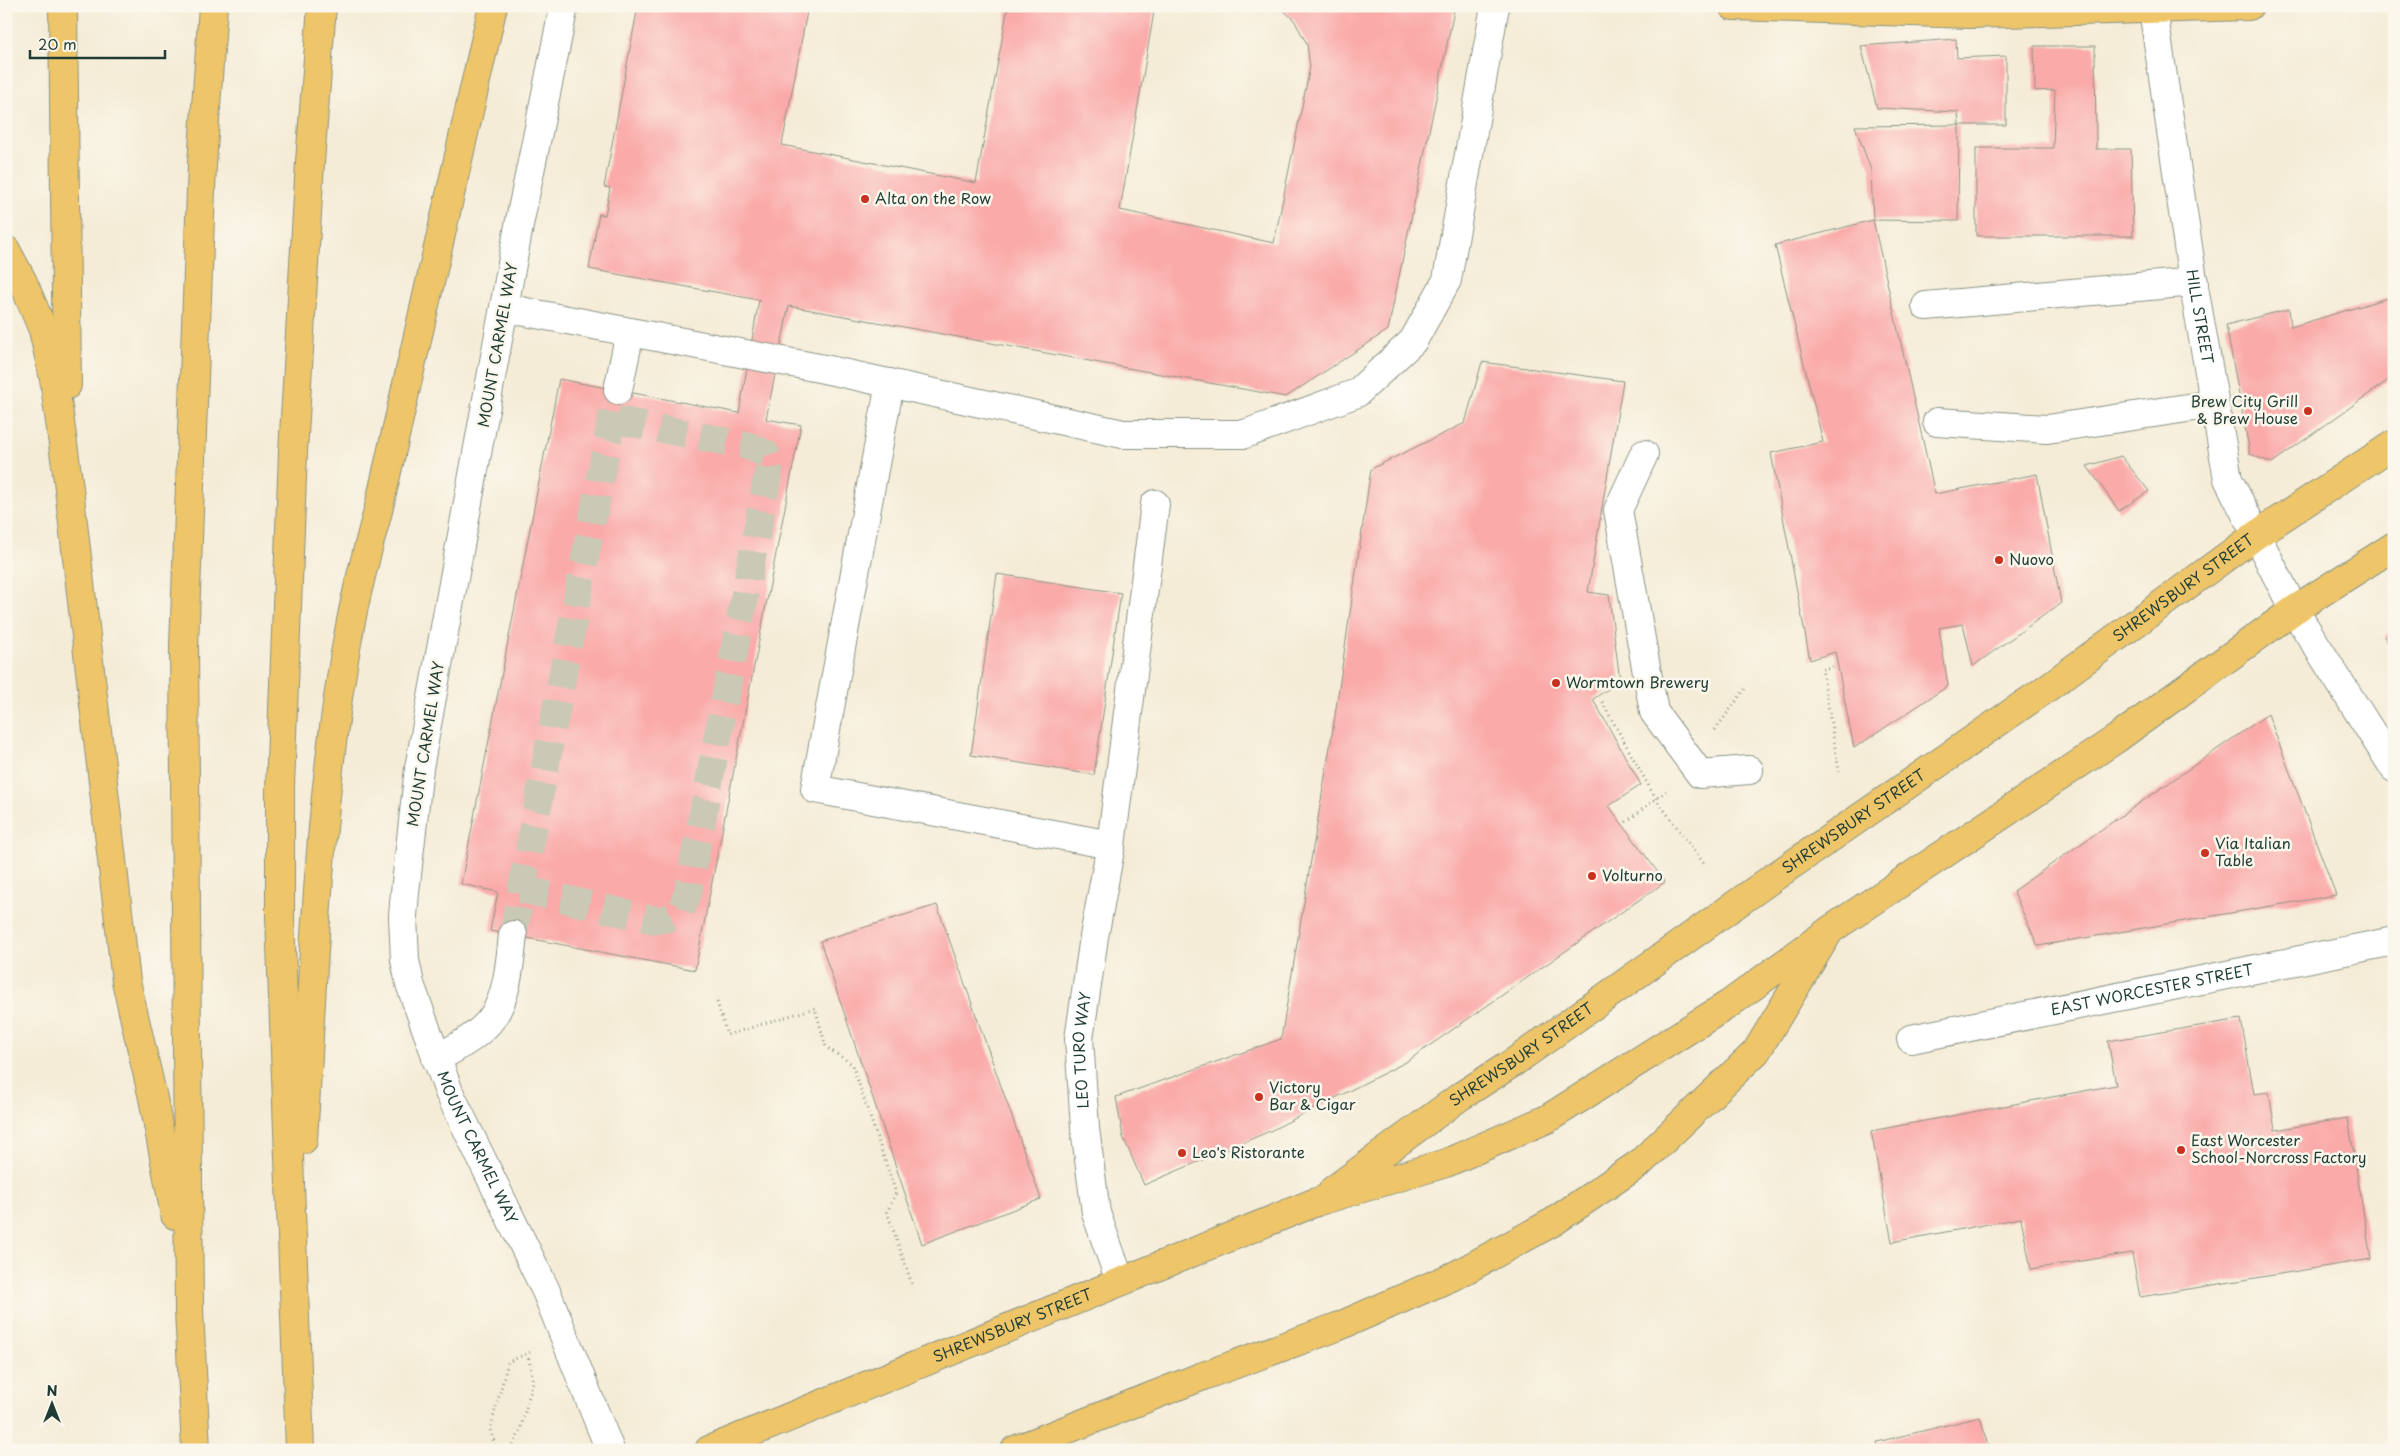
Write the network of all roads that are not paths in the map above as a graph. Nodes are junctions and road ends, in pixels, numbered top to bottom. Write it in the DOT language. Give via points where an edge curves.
graph roads {
  1 [pos="63,6"];
  2 [pos="213,6"];
  3 [pos="322,6"];
  4 [pos="493,6"];
  5 [pos="564,6"];
  6 [pos="1495,6"];
  7 [pos="1733,6"];
  8 [pos="2249,6"];
  9 [pos="2059,9"];
  10 [pos="2153,9"];
  11 [pos="6,250"];
  12 [pos="2194,282"];
  13 [pos="1926,306"];
  14 [pos="505,308"];
  15 [pos="630,332"];
  16 [pos="890,383"];
  17 [pos="618,390"];
  18 [pos="2214,404"];
  19 [pos="1937,422"];
  20 [pos="2394,444"];
  21 [pos="1644,454"];
  22 [pos="68,480"];
  23 [pos="1155,504"];
  24 [pos="2256,535"];
  25 [pos="2394,546"];
  26 [pos="2294,610"];
  27 [pos="2394,768"];
  28 [pos="1749,770"];
  29 [pos="1111,845"];
  30 [pos="1830,930"];
  31 [pos="512,935"];
  32 [pos="2394,941"];
  33 [pos="1910,1039"];
  34 [pos="436,1059"];
  35 [pos="1316,1202"];
  36 [pos="1120,1281"];
  37 [pos="294,1291"];
  38 [pos="190,1310"];
  39 [pos="196,1450"];
  40 [pos="300,1450"];
  41 [pos="610,1450"];
  42 [pos="708,1450"];
  43 [pos="1015,1450"];
  1 -- 22 [label="main road"];
  2 -- 38 [label="main road" via="202,164 184,646"];
  3 -- 37 [label="main road" via="293,452 280,787 280,917"];
  4 -- 37 [label="main road" via="345,651 323,833"];
  5 -- 14 [label="street, MOUNT CARMEL WAY"];
  6 -- 16 [label="street" via="1447,280 1413,341 1357,393 1246,434 1123,434"];
  7 -- 9 [label="main road" via="1970,14"];
  8 -- 10 [label="main road"];
  9 -- 10 [label="main road"];
  10 -- 12 [label="street, HILL STREET"];
  11 -- 22 [label="main road" via="43,330 54,379"];
  12 -- 13 [label="street"];
  12 -- 18 [label="street, HILL STREET"];
  14 -- 15 [label="street"];
  14 -- 34 [label="street, MOUNT CARMEL WAY" via="419,768 405,892 405,951 410,984"];
  15 -- 16 [label="street"];
  15 -- 17 [label="street"];
  16 -- 29 [label="street" via="815,789"];
  18 -- 19 [label="street" via="2047,429"];
  18 -- 24 [label="street, HILL STREET" via="2228,479"];
  20 -- 24 [label="main road, SHREWSBURY STREET"];
  21 -- 28 [label="street" via="1618,510 1654,712 1700,774"];
  22 -- 38 [label="main road" via="126,981 170,1181"];
  23 -- 29 [label="street, LEO TURO WAY"];
  24 -- 26 [label="street, HILL STREET"];
  24 -- 35 [label="main road, SHREWSBURY STREET" via="2043,691 1461,1096"];
  25 -- 26 [label="main road, SHREWSBURY STREET"];
  26 -- 27 [label="street, HILL STREET"];
  26 -- 30 [label="main road, SHREWSBURY STREET" via="2116,739"];
  29 -- 36 [label="street, LEO TURO WAY" via="1079,1039 1085,1128 1096,1213"];
  30 -- 35 [label="main road, SHREWSBURY STREET" via="1729,1004 1547,1118 1446,1164"];
  30 -- 43 [label="main road" via="1756,1052 1640,1163 1553,1222 1456,1275 1337,1327"];
  31 -- 34 [label="street" via="510,962 492,1018 469,1039"];
  32 -- 33 [label="street, EAST WORCESTER STREET"];
  34 -- 41 [label="street, MOUNT CARMEL WAY" via="546,1292"];
  35 -- 36 [label="main road, SHREWSBURY STREET"];
  36 -- 42 [label="main road, SHREWSBURY STREET"];
  37 -- 40 [label="main road"];
  38 -- 39 [label="main road"];
}
